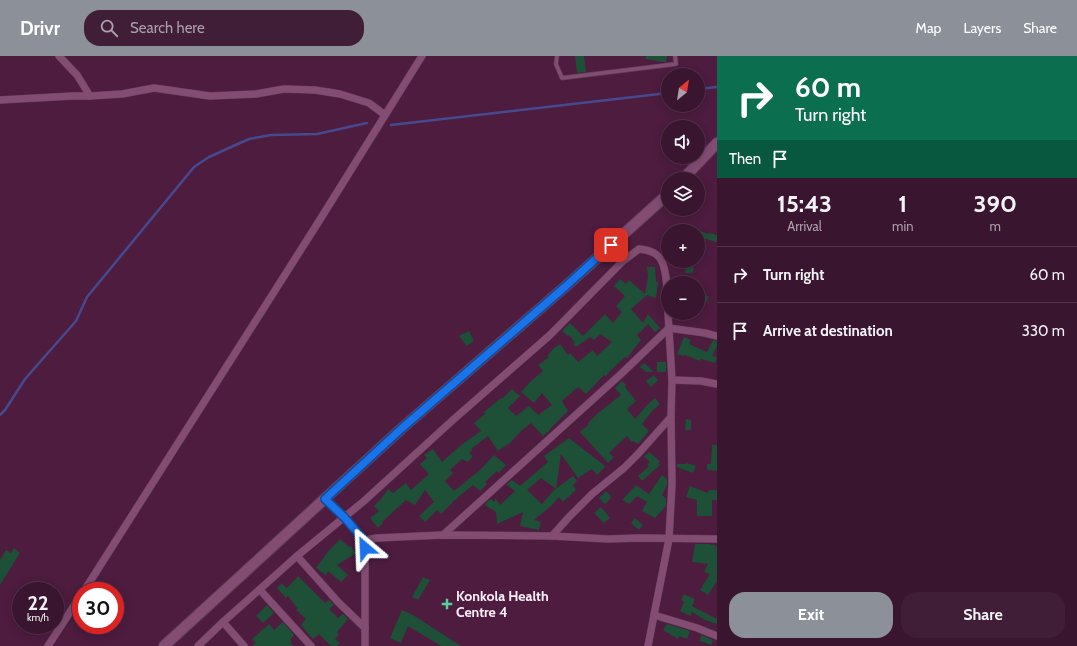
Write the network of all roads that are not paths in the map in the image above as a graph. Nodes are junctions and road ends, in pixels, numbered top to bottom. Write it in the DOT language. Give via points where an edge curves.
graph roads {
  1 [pos="59,56"];
  2 [pos="422,56"];
  3 [pos="557,56"];
  4 [pos="675,56"];
  5 [pos="90,96"];
  6 [pos="0,100"];
  7 [pos="385,115"];
  8 [pos="717,144"];
  9 [pos="690,172"];
  10 [pos="661,200"];
  11 [pos="665,276"];
  12 [pos="668,320"];
  13 [pos="669,328"];
  14 [pos="717,336"];
  15 [pos="672,380"];
  16 [pos="717,384"];
  17 [pos="671,417"];
  18 [pos="325,499"];
  19 [pos="344,517"];
  20 [pos="443,535"];
  21 [pos="552,536"];
  22 [pos="670,539"];
  23 [pos="717,539"];
  24 [pos="364,540"];
  25 [pos="297,556"];
  26 [pos="90,582"];
  27 [pos="260,590"];
  28 [pos="72,609"];
  29 [pos="654,614"];
  30 [pos="223,622"];
  31 [pos="365,628"];
  32 [pos="717,636"];
  33 [pos="48,646"];
  34 [pos="164,646"];
  35 [pos="198,646"];
  36 [pos="244,646"];
  37 [pos="310,646"];
  38 [pos="365,646"];
  39 [pos="648,646"];
  1 -- 5 [label="street" via="77,75"];
  2 -- 7 [label="street"];
  3 -- 4 [label="lane" via="556,64 562,78 676,64"];
  5 -- 6 [label="street"];
  5 -- 7 [label="street" via="154,88 210,96 256,94 284,89 315,90 340,94 368,103"];
  7 -- 26 [label="street"];
  8 -- 9 [label="street"];
  10 -- 18 [label="street"];
  11 -- 19 [label="street" via="664,265 659,256 649,250 639,249 623,261 550,334"];
  12 -- 13 [label="street"];
  13 -- 14 [label="street"];
  13 -- 15 [label="street"];
  13 -- 20 [label="street"];
  15 -- 16 [label="street"];
  15 -- 17 [label="street"];
  17 -- 21 [label="street" via="638,454 592,494"];
  17 -- 22 [label="street"];
  18 -- 19 [label="street"];
  18 -- 34 [label="street"];
  19 -- 24 [label="street"];
  19 -- 25 [label="street"];
  20 -- 21 [label="street"];
  20 -- 24 [label="street"];
  21 -- 22 [label="street"];
  22 -- 23 [label="street"];
  22 -- 29 [label="street"];
  24 -- 31 [label="street"];
  25 -- 27 [label="street"];
  25 -- 31 [label="street"];
  27 -- 30 [label="street"];
  27 -- 37 [label="street"];
  28 -- 33 [label="street"];
  29 -- 32 [label="street"];
  29 -- 39 [label="street"];
  30 -- 35 [label="street"];
  30 -- 36 [label="street"];
  31 -- 38 [label="street"];
}
